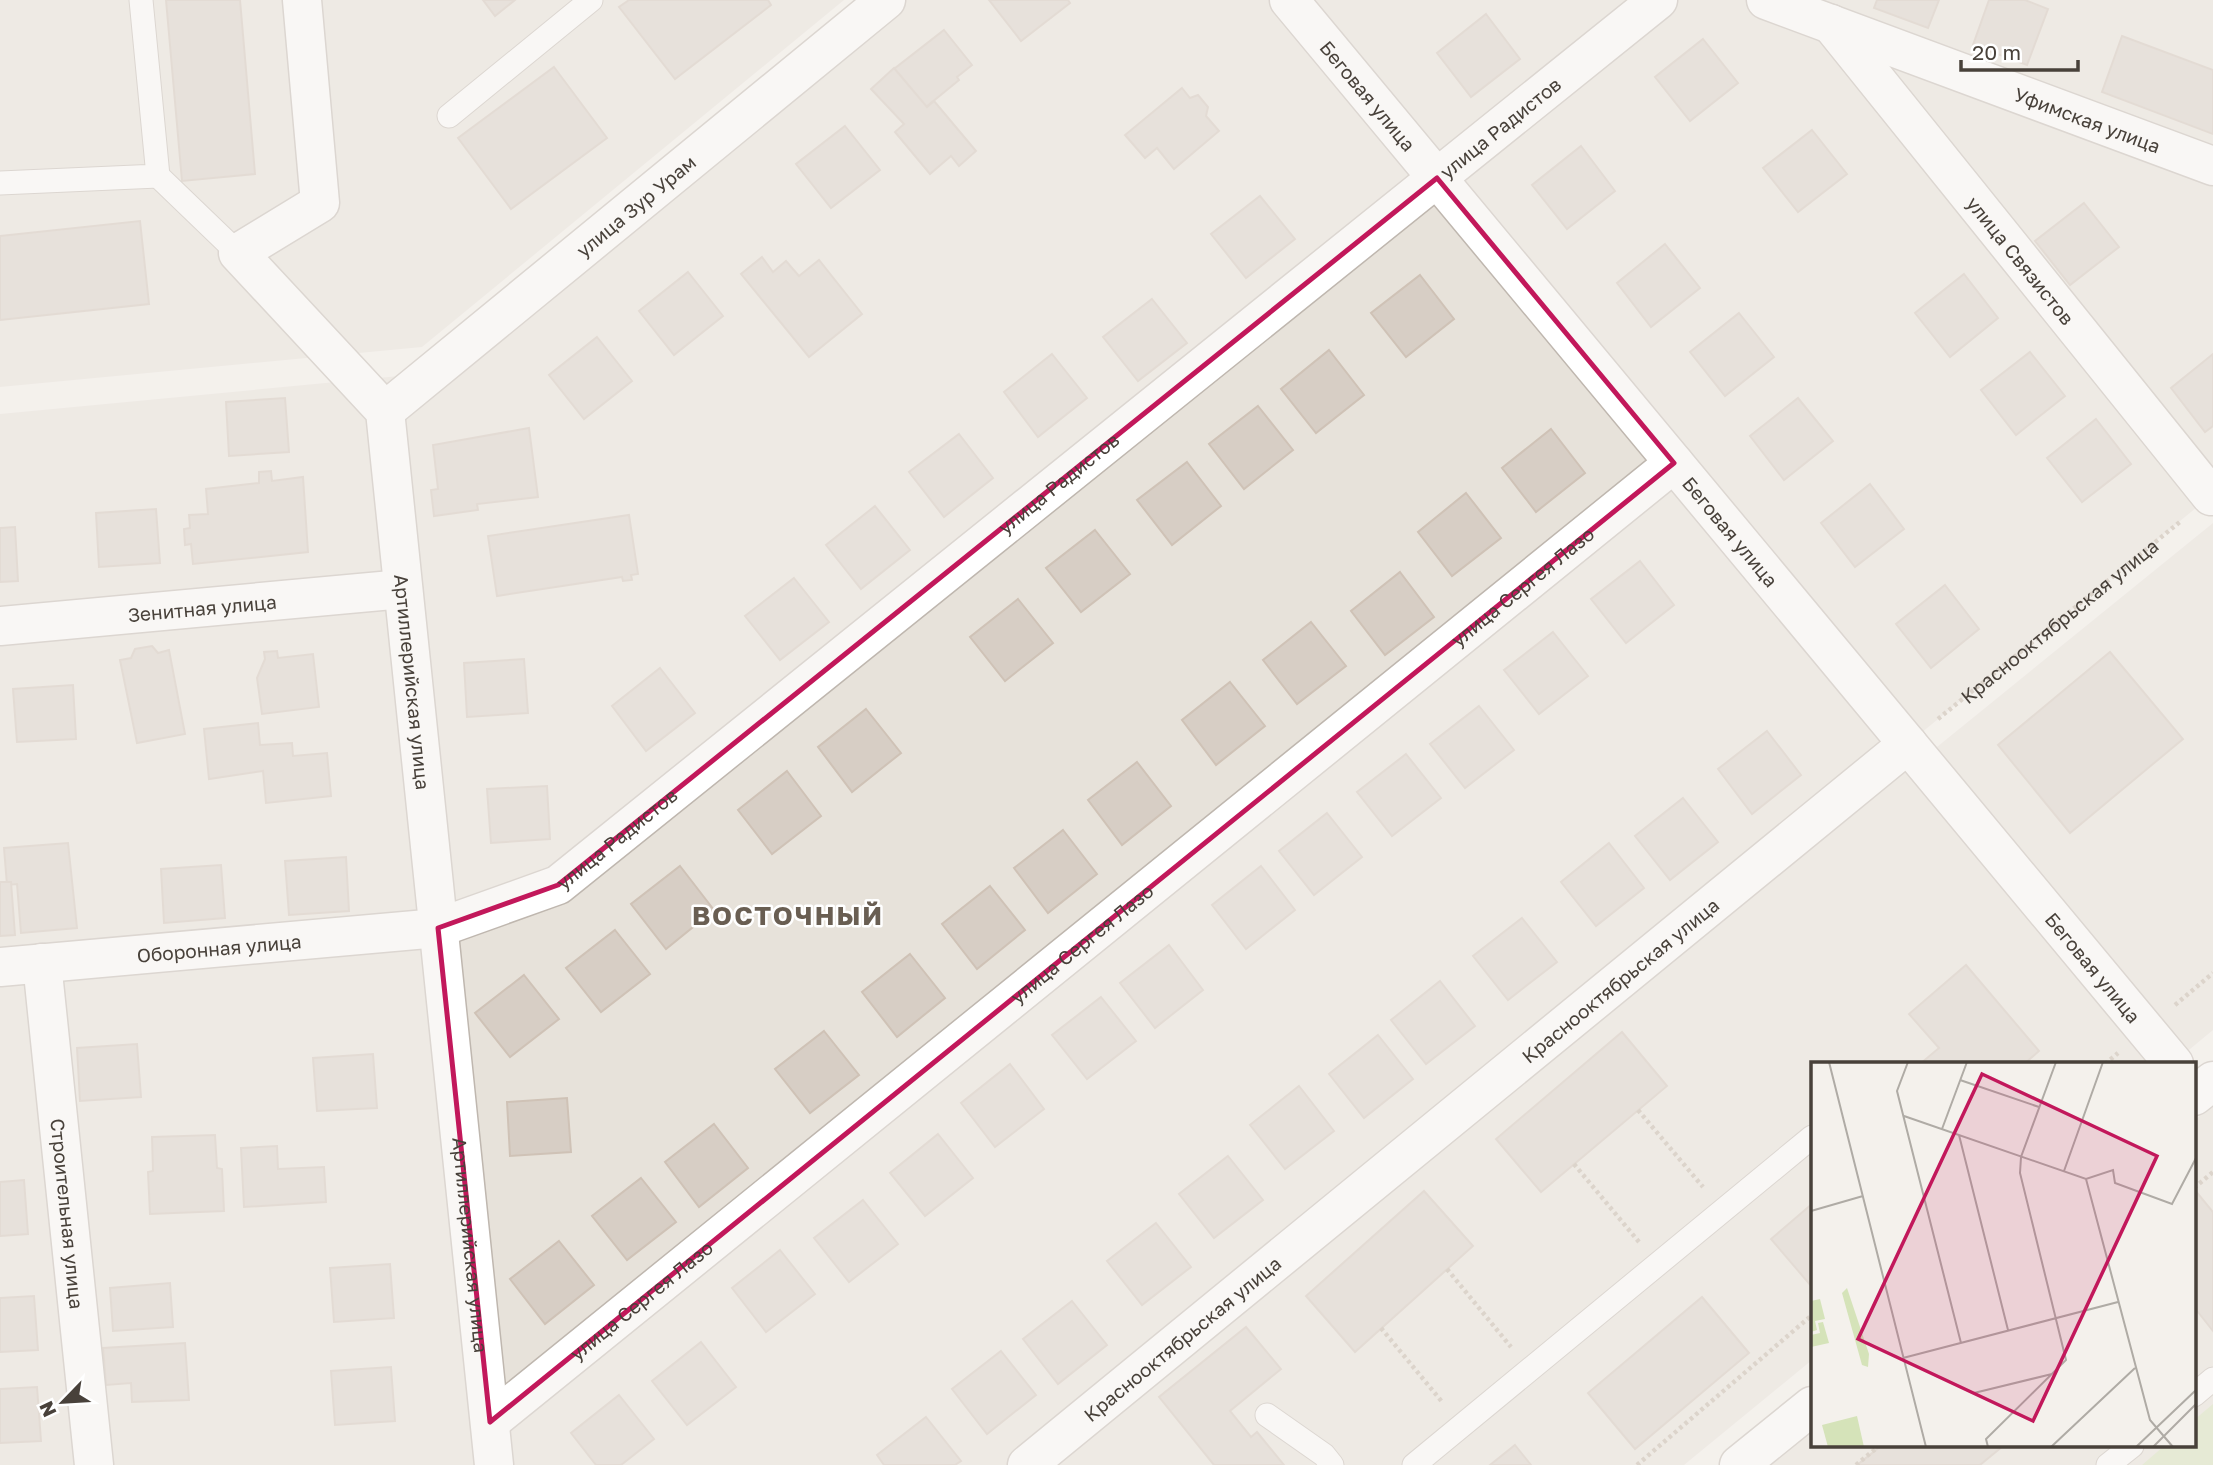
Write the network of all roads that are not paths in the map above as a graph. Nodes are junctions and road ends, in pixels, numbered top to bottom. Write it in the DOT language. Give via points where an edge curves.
graph roads {
  1 [pos="141,0"];
  2 [pos="302,0"];
  3 [pos="591,0"];
  4 [pos="886,0"];
  5 [pos="1289,0"];
  6 [pos="1658,0"];
  7 [pos="1766,0"];
  8 [pos="1831,24"];
  9 [pos="449,116"];
  10 [pos="2213,166"];
  11 [pos="159,176"];
  12 [pos="1437,178"];
  13 [pos="0,183"];
  14 [pos="238,253"];
  15 [pos="385,411"];
  16 [pos="1674,463"];
  17 [pos="2211,496"];
  18 [pos="404,589"];
  19 [pos="0,626"];
  20 [pos="1908,744"];
  21 [pos="438,928"];
  22 [pos="42,963"];
  23 [pos="0,967"];
  24 [pos="2172,1062"];
  25 [pos="1811,1138"];
  26 [pos="2213,1379"];
  27 [pos="2196,1393"];
  28 [pos="1811,1407"];
  29 [pos="1267,1415"];
  30 [pos="489,1422"];
  31 [pos="2129,1448"];
  32 [pos="94,1465"];
  33 [pos="494,1465"];
  34 [pos="1027,1465"];
  35 [pos="1332,1465"];
  36 [pos="1414,1465"];
  37 [pos="1739,1465"];
  38 [pos="2108,1465"];
  1 -- 11 [label="lane"];
  2 -- 14 [label="street" via="320,203"];
  3 -- 9 [label="lane"];
  4 -- 15 [label="street, улица Зур Урам"];
  5 -- 12 [label="street, Беговая улица"];
  6 -- 12 [label="street, улица Радистов"];
  7 -- 8 [label="street, Уфимская улица"];
  8 -- 10 [label="street, Уфимская улица"];
  8 -- 17 [label="street, улица Связистов"];
  11 -- 13 [label="lane"];
  11 -- 14 [label="lane"];
  12 -- 16 [label="street, Беговая улица"];
  12 -- 21 [label="street, улица Радистов" via="558,885"];
  14 -- 15 [label="street"];
  15 -- 18 [label="street, Артиллерийская улица"];
  16 -- 20 [label="street, Беговая улица"];
  16 -- 30 [label="street, улица Сергея Лазо"];
  18 -- 19 [label="street, Зенитная улица"];
  18 -- 21 [label="street, Артиллерийская улица"];
  20 -- 24 [label="street, Беговая улица"];
  20 -- 34 [label="street, Краснооктябрьская улица"];
  21 -- 22 [label="street, Оборонная улица"];
  21 -- 30 [label="street, Артиллерийская улица"];
  22 -- 23 [label="street, Оборонная улица"];
  22 -- 32 [label="street, Строительная улица"];
  25 -- 36 [label="lane"];
  26 -- 27 [label="lane"];
  28 -- 37 [label="street"];
  29 -- 35 [label="lane"];
  30 -- 33 [label="street, Артиллерийская улица"];
  31 -- 38 [label="lane"];
}
